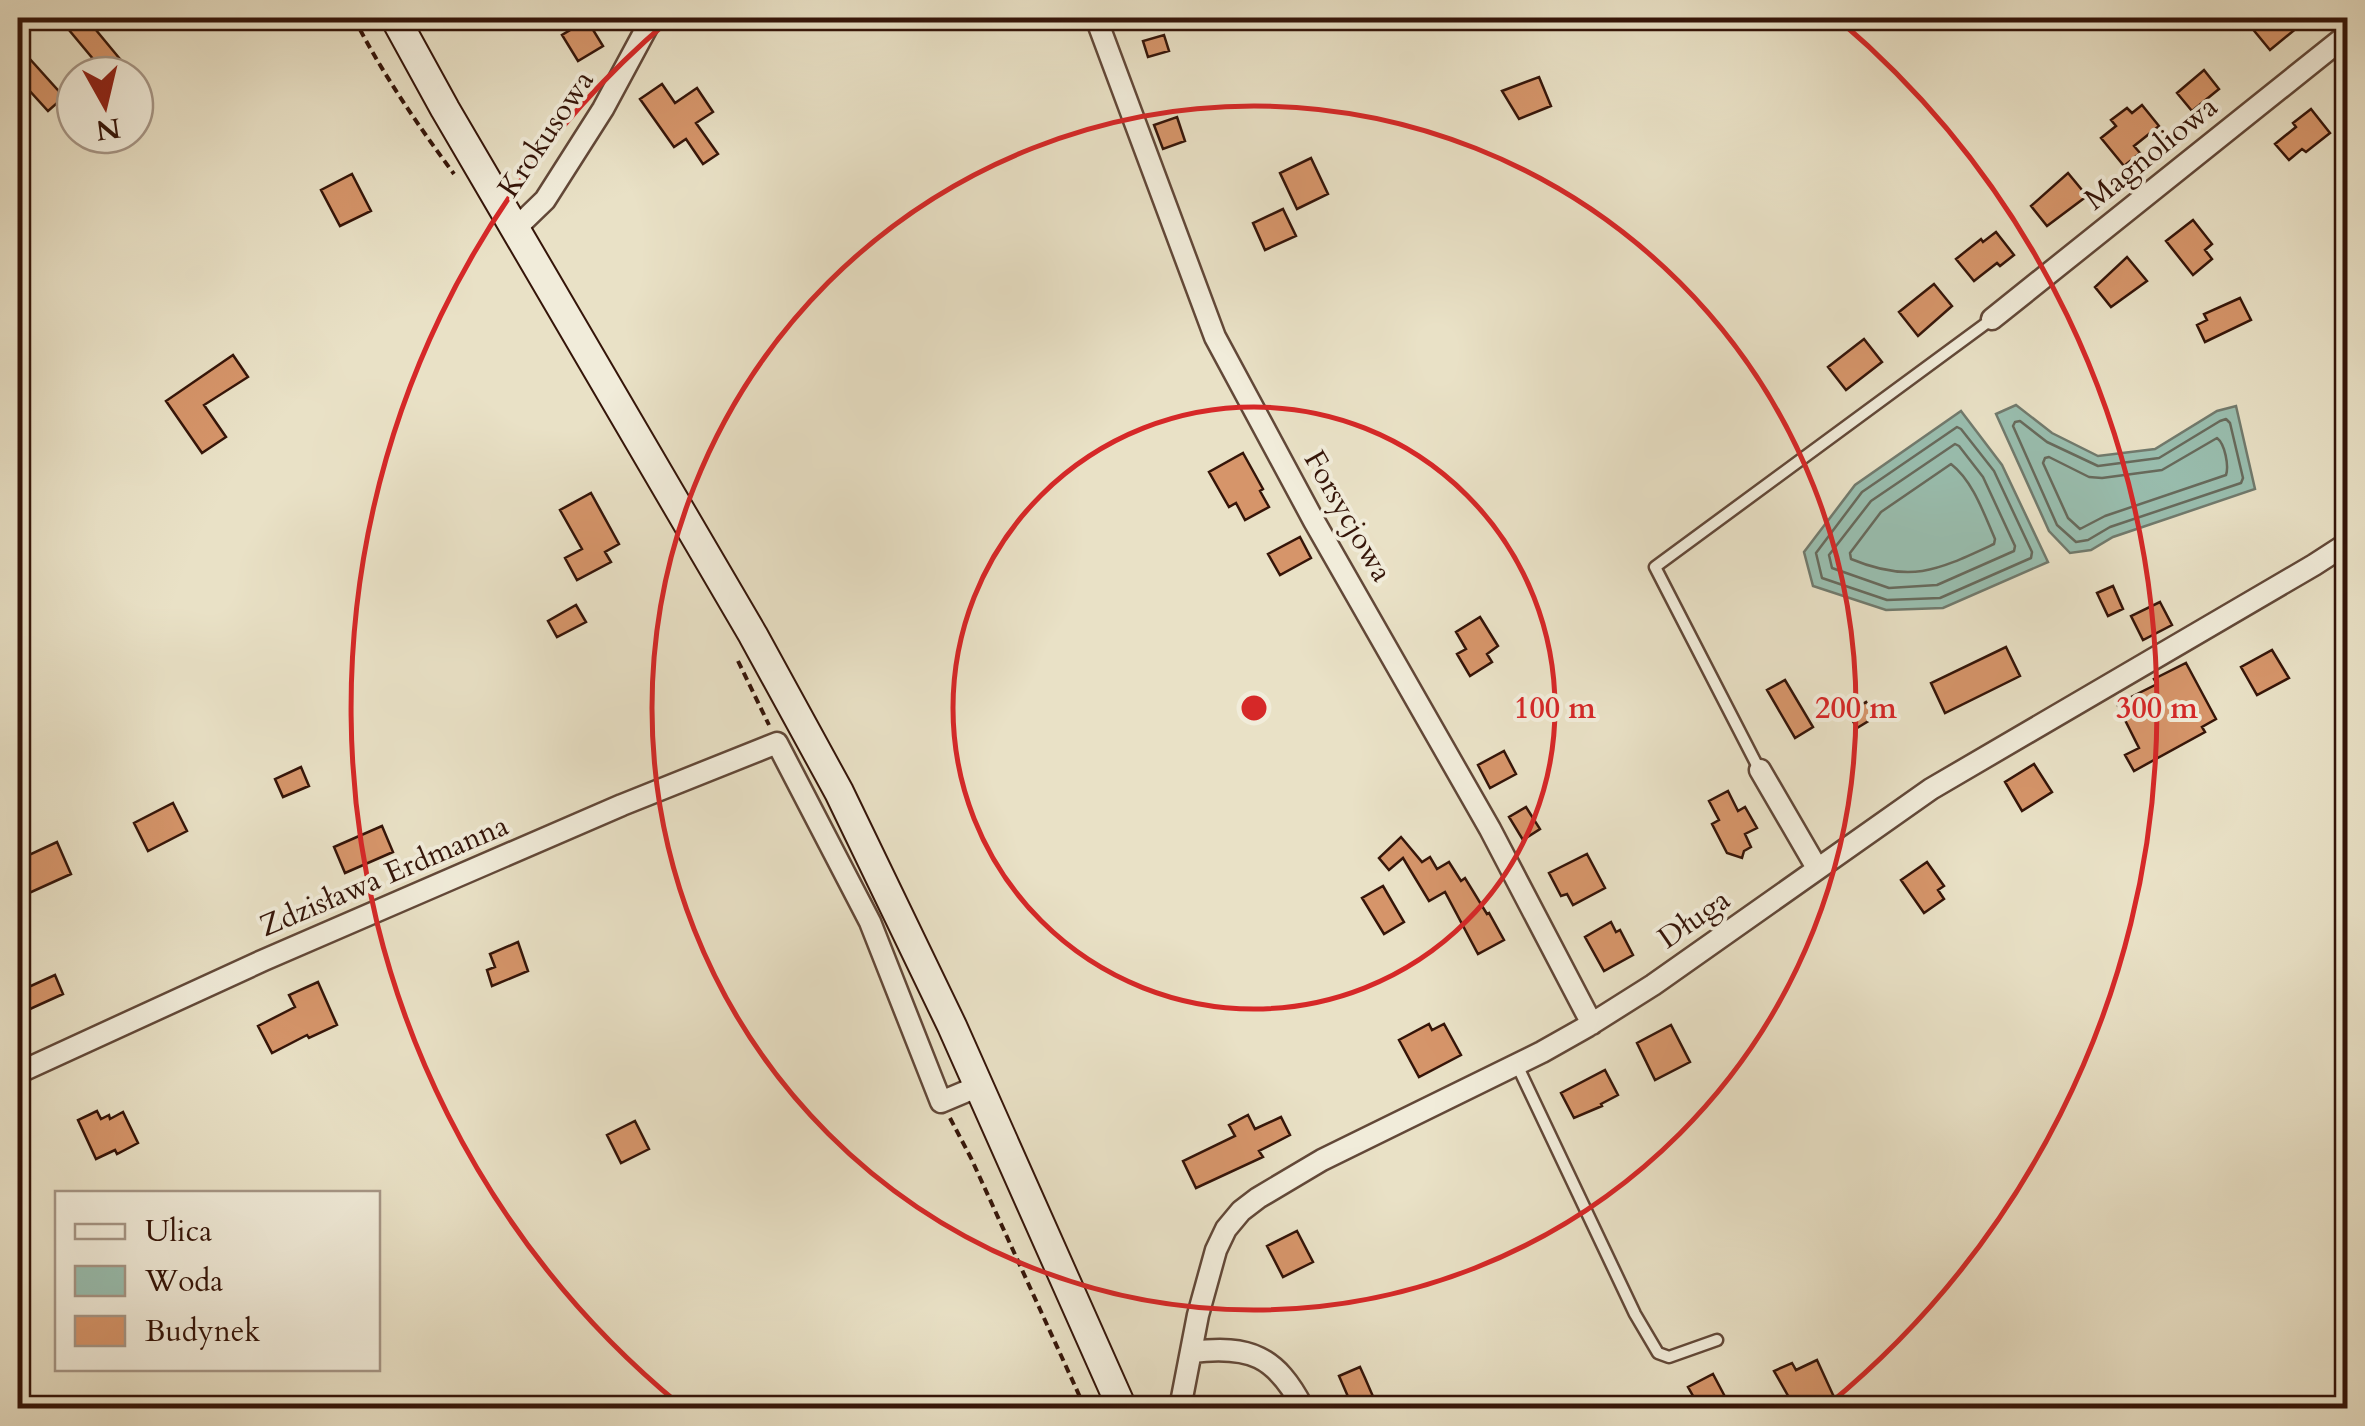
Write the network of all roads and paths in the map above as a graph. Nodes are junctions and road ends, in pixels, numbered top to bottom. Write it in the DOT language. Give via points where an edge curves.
graph roads {
  1 [pos="395,18"];
  2 [pos="652,18"];
  3 [pos="1096,18"];
  4 [pos="2348,34"];
  5 [pos="516,229"];
  6 [pos="1992,318"];
  7 [pos="2348,543"];
  8 [pos="1760,770"];
  9 [pos="1817,868"];
  10 [pos="1592,1024"];
  11 [pos="1517,1064"];
  12 [pos="18,1072"];
  13 [pos="979,1086"];
  14 [pos="942,1102"];
  15 [pos="1717,1340"];
  16 [pos="1192,1352"];
  17 [pos="1085,1408"];
  18 [pos="1122,1408"];
  19 [pos="1180,1408"];
  20 [pos="1304,1408"];
  1 -- 5 [label="main road"];
  2 -- 5 [label="street, Krokusowa" via="603,110 544,200"];
  3 -- 10 [label="street, Forsycjowa" via="1215,337"];
  4 -- 6 [label="street, Magnoliowa"];
  5 -- 13 [label="main road" via="839,792"];
  6 -- 8 [label="lane" via="1655,566"];
  7 -- 9 [label="street, Długa" via="1930,789"];
  8 -- 9 [label="street"];
  9 -- 10 [label="street, Długa"];
  10 -- 11 [label="street, Długa"];
  11 -- 15 [label="lane" via="1658,1353 1669,1358"];
  11 -- 16 [label="street, Długa" via="1296,1174 1241,1211 1216,1250"];
  12 -- 14 [label="street, Zdzisława Erdmanna" via="777,743 870,922"];
  13 -- 14 [label="street"];
  13 -- 18 [label="main road"];
  14 -- 17 [label="path"];
  16 -- 19 [label="street, Długa"];
  16 -- 20 [label="street" via="1234,1350 1258,1357 1284,1375"];
}
